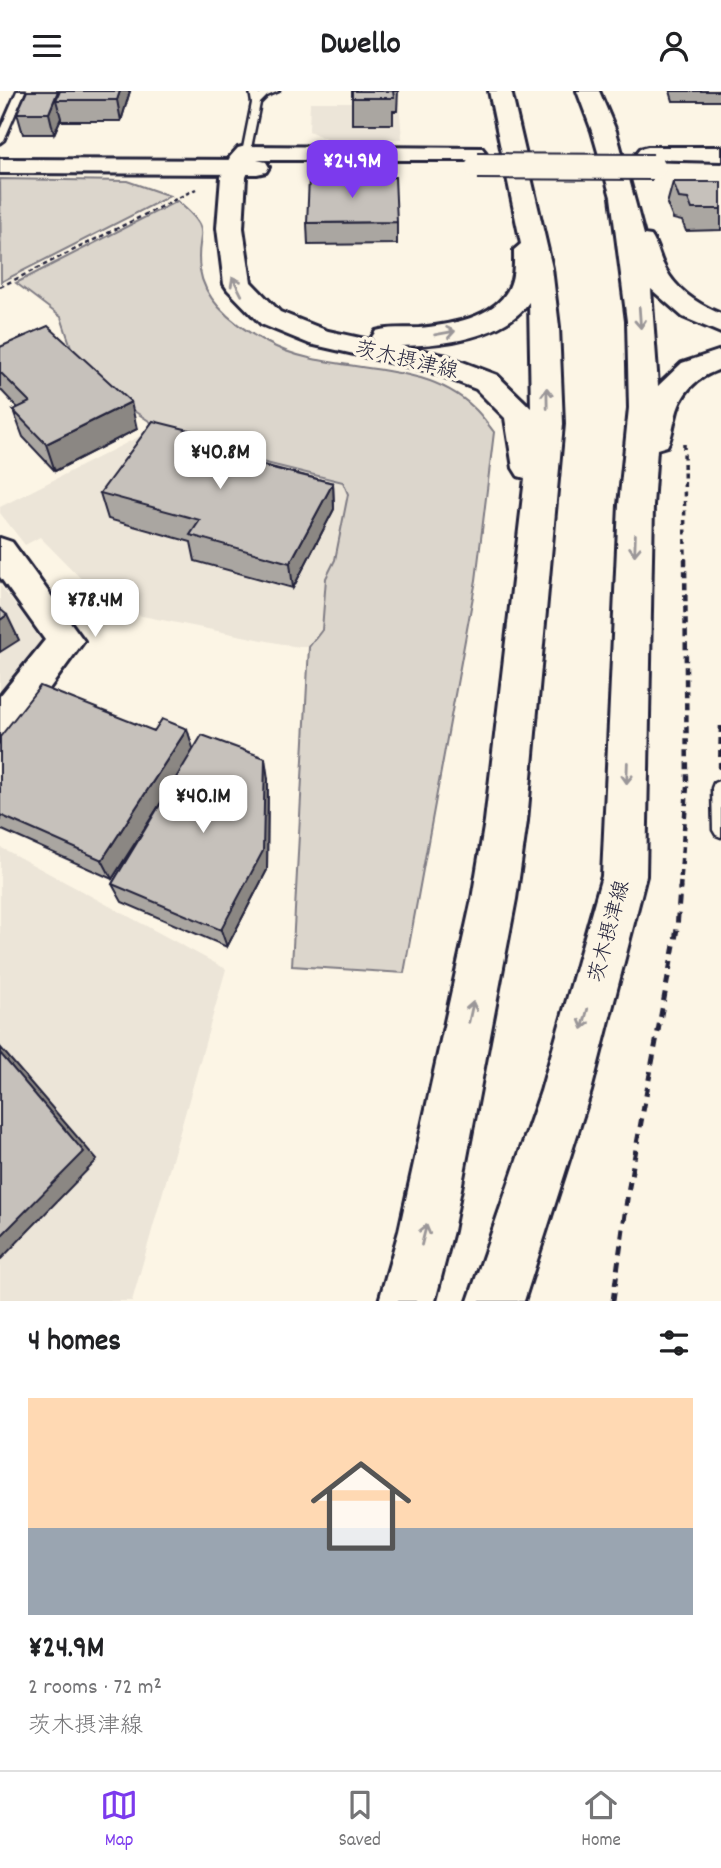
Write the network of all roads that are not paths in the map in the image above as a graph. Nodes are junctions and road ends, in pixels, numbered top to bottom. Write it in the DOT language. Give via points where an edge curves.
graph roads {
  1 [pos="21,91"];
  2 [pos="254,91"];
  3 [pos="275,91"];
  4 [pos="500,91"];
  5 [pos="588,91"];
  6 [pos="256,103"];
  7 [pos="604,131"];
  8 [pos="0,141"];
  9 [pos="0,152"];
  10 [pos="721,154"];
  11 [pos="650,160"];
  12 [pos="246,162"];
  13 [pos="0,166"];
  14 [pos="721,166"];
  15 [pos="527,222"];
  16 [pos="721,324"];
  17 [pos="721,359"];
  18 [pos="636,505"];
  19 [pos="0,551"];
  20 [pos="0,725"];
  21 [pos="719,788"];
  22 [pos="506,821"];
  23 [pos="721,830"];
  24 [pos="407,1301"];
  25 [pos="496,1301"];
  1 -- 8 [label="lane"];
  2 -- 6 [label="lane"];
  3 -- 6 [label="lane"];
  4 -- 15 [label="main road, 茨木摂津線"];
  5 -- 7 [label="main road, 茨木摂津線"];
  6 -- 12 [label="lane"];
  7 -- 16 [label="main road, 茨木摂津線" via="624,170 646,257 656,278 686,308"];
  7 -- 18 [label="main road, 茨木摂津線, one-way" via="631,236 640,321 644,408"];
  9 -- 12 [label="main road"];
  10 -- 11 [label="main road"];
  11 -- 12 [label="main road, bridge"];
  11 -- 14 [label="main road"];
  12 -- 13 [label="main road"];
  12 -- 15 [label="main road, 茨木摂津線, one-way" via="249,247 258,279 274,299 298,315 354,334 398,338 443,333 502,312 524,286"];
  22 -- 12 [label="main road, 茨木摂津線, one-way" via="508,698 531,447 523,421 501,394 468,372 317,338 251,304 239,292 228,264"];
  22 -- 15 [label="main road, 茨木摂津線, one-way" via="547,425 543,302"];
  17 -- 18 [label="main road, 茨木摂津線" via="689,370 667,391 659,413 653,469"];
  18 -- 25 [label="main road, 茨木摂津線, one-way" via="624,876 566,1091"];
  19 -- 20 [label="main road" via="66,641"];
  21 -- 23 [label="lane"];
  24 -- 22 [label="main road, 茨木摂津線, one-way" via="431,1205"];
}
